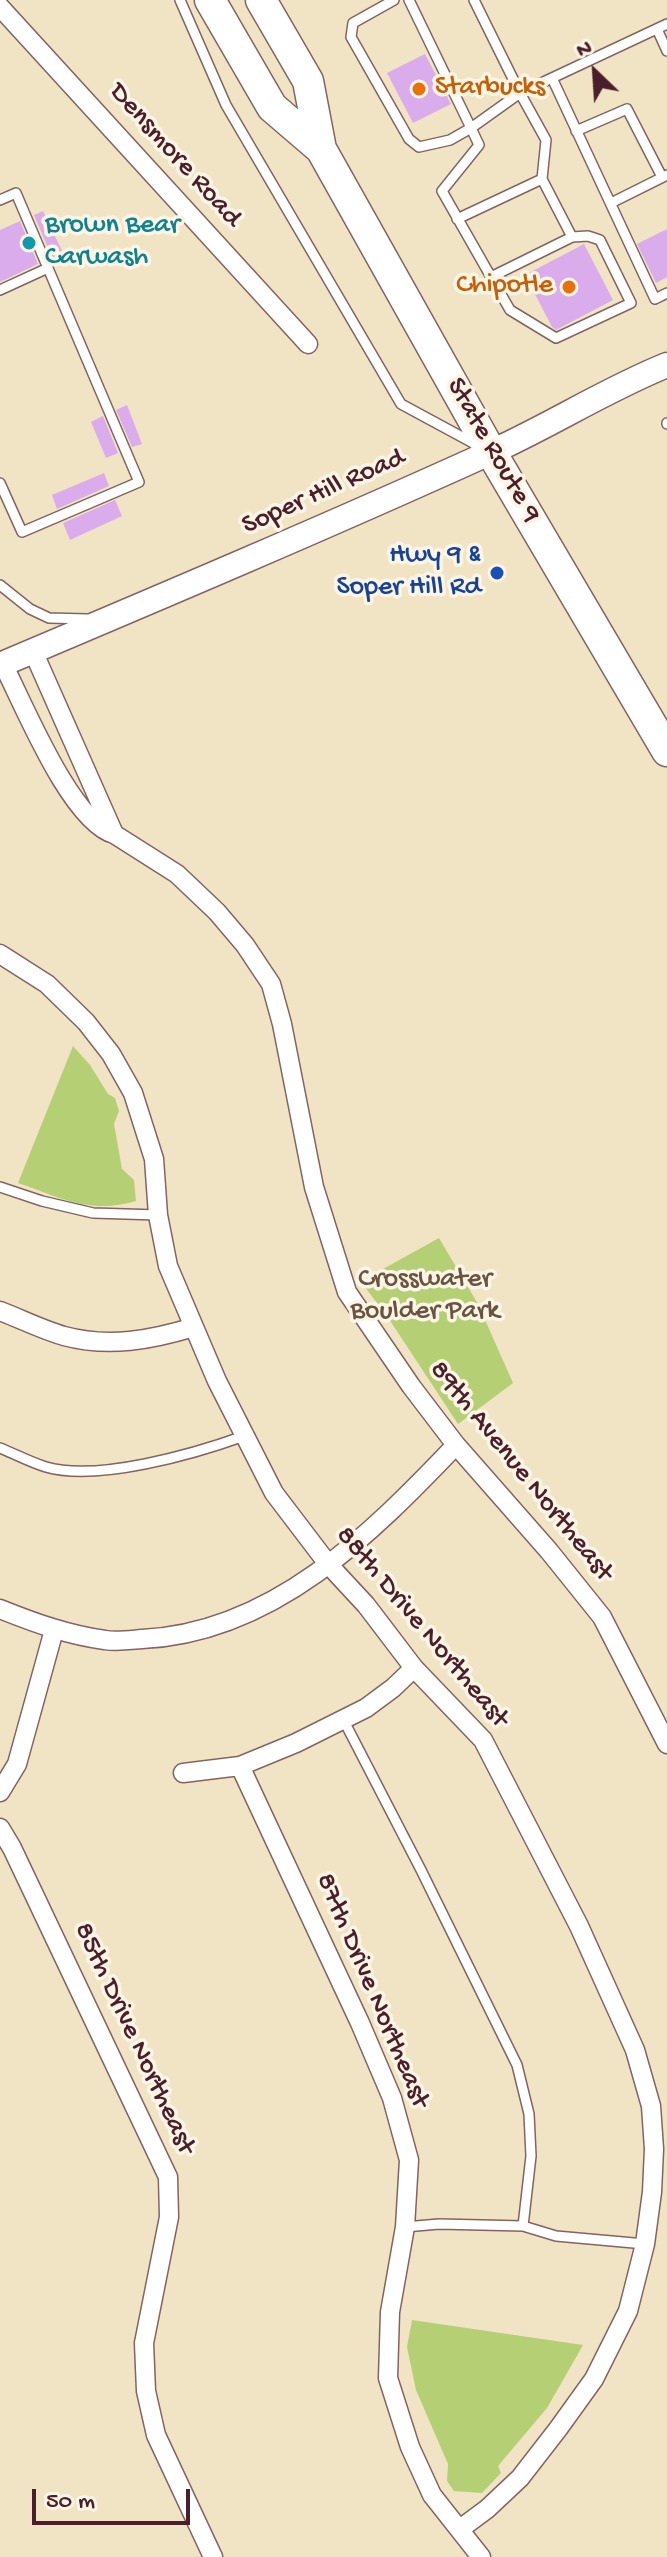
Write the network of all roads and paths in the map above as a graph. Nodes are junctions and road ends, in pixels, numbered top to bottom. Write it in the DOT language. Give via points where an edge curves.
graph roads {
  1 [pos="180,0"];
  2 [pos="210,0"];
  3 [pos="261,0"];
  4 [pos="394,0"];
  5 [pos="409,0"];
  6 [pos="474,0"];
  7 [pos="0,7"];
  8 [pos="667,24"];
  9 [pos="657,29"];
  10 [pos="667,51"];
  11 [pos="552,78"];
  12 [pos="520,93"];
  13 [pos="471,128"];
  14 [pos="576,131"];
  15 [pos="321,149"];
  16 [pos="664,176"];
  17 [pos="542,179"];
  18 [pos="0,200"];
  19 [pos="611,203"];
  20 [pos="457,219"];
  21 [pos="572,237"];
  22 [pos="48,268"];
  23 [pos="491,277"];
  24 [pos="0,290"];
  25 [pos="667,293"];
  26 [pos="308,344"];
  27 [pos="666,369"];
  28 [pos="491,452"];
  29 [pos="0,483"];
  30 [pos="0,585"];
  31 [pos="106,620"];
  32 [pos="33,651"];
  33 [pos="2,664"];
  34 [pos="667,751"];
  35 [pos="114,834"];
  36 [pos="2,959"];
  37 [pos="0,1187"];
  38 [pos="158,1215"];
  39 [pos="0,1311"];
  40 [pos="194,1327"];
  41 [pos="244,1436"];
  42 [pos="456,1445"];
  43 [pos="0,1448"];
  44 [pos="328,1564"];
  45 [pos="0,1609"];
  46 [pos="54,1630"];
  47 [pos="414,1668"];
  48 [pos="344,1721"];
  49 [pos="667,1744"];
  50 [pos="240,1766"];
  51 [pos="183,1773"];
  52 [pos="0,1792"];
  53 [pos="0,1828"];
  54 [pos="523,2226"];
  55 [pos="405,2227"];
  56 [pos="645,2244"];
  57 [pos="460,2529"];
  58 [pos="213,2557"];
  59 [pos="481,2557"];
  1 -- 28 [label="lane" via="226,105 401,404"];
  2 -- 15 [label="main road, State Route 9" via="272,107"];
  3 -- 15 [label="main road, State Route 9" via="308,81"];
  4 -- 13 [label="lane" via="353,23 351,37 409,139 419,147 434,145"];
  5 -- 13 [label="lane"];
  6 -- 12 [label="lane"];
  7 -- 26 [label="street, Densmore Road"];
  8 -- 9 [label="lane"];
  9 -- 10 [label="lane"];
  9 -- 11 [label="lane"];
  11 -- 12 [label="lane"];
  11 -- 14 [label="lane"];
  12 -- 13 [label="lane"];
  12 -- 17 [label="lane" via="546,140"];
  13 -- 20 [label="lane" via="479,145 442,191"];
  14 -- 16 [label="lane" via="627,109"];
  14 -- 19 [label="lane"];
  15 -- 28 [label="main road, State Route 9"];
  16 -- 19 [label="lane"];
  17 -- 20 [label="lane"];
  17 -- 21 [label="lane"];
  18 -- 22 [label="lane" via="16,193"];
  19 -- 25 [label="lane" via="655,299"];
  20 -- 23 [label="lane"];
  21 -- 23 [label="lane"];
  21 -- 23 [label="lane" via="600,240 631,303 556,338 510,310"];
  22 -- 24 [label="lane"];
  22 -- 29 [label="lane" via="139,482 22,532"];
  27 -- 28 [label="street, Soper Hill Road" via="572,409"];
  28 -- 31 [label="street, Soper Hill Road"];
  28 -- 34 [label="main road, State Route 9"];
  30 -- 31 [label="lane" via="49,618"];
  31 -- 32 [label="street, Soper Hill Road"];
  32 -- 33 [label="street, Soper Hill Road"];
  32 -- 35 [label="street"];
  33 -- 35 [label="street, 89th Avenue Northeast" via="78,807 103,831"];
  35 -- 42 [label="street, 89th Avenue Northeast" via="177,874 217,912 271,984 314,1187 347,1292"];
  36 -- 38 [label="street, 88th Drive Northeast" via="47,984 111,1054 133,1093 154,1159"];
  37 -- 38 [label="lane" via="93,1213"];
  38 -- 40 [label="street, 88th Drive Northeast" via="168,1266"];
  39 -- 40 [label="street" via="65,1336 112,1343 155,1339"];
  40 -- 41 [label="street, 88th Drive Northeast"];
  41 -- 43 [label="lane" via="155,1462 82,1471 47,1467"];
  41 -- 44 [label="street, 88th Drive Northeast" via="274,1493"];
  42 -- 44 [label="street" via="391,1514"];
  42 -- 49 [label="street, 89th Avenue Northeast" via="602,1617"];
  44 -- 46 [label="street" via="233,1621 172,1638 108,1641"];
  44 -- 47 [label="street, 88th Drive Northeast"];
  45 -- 46 [label="street"];
  46 -- 52 [label="street" via="17,1764"];
  47 -- 48 [label="street"];
  47 -- 56 [label="street, 88th Drive Northeast" via="483,1740 635,2050 651,2106 654,2149"];
  48 -- 50 [label="street"];
  48 -- 54 [label="lane" via="517,2065 529,2114 531,2156"];
  50 -- 51 [label="street"];
  50 -- 55 [label="street, 87th Drive Northeast" via="392,2098 409,2160"];
  53 -- 58 [label="street, 85th Drive Northeast" via="168,2177 169,2217 144,2343 146,2391 156,2435"];
  54 -- 55 [label="lane"];
  54 -- 56 [label="lane" via="556,2236"];
  55 -- 57 [label="street, 87th Drive Northeast" via="390,2312 388,2378 432,2495"];
  56 -- 57 [label="street, 88th Drive Northeast" via="628,2311 594,2379 520,2478"];
  57 -- 59 [label="street, 87th Drive Northeast"];
}
